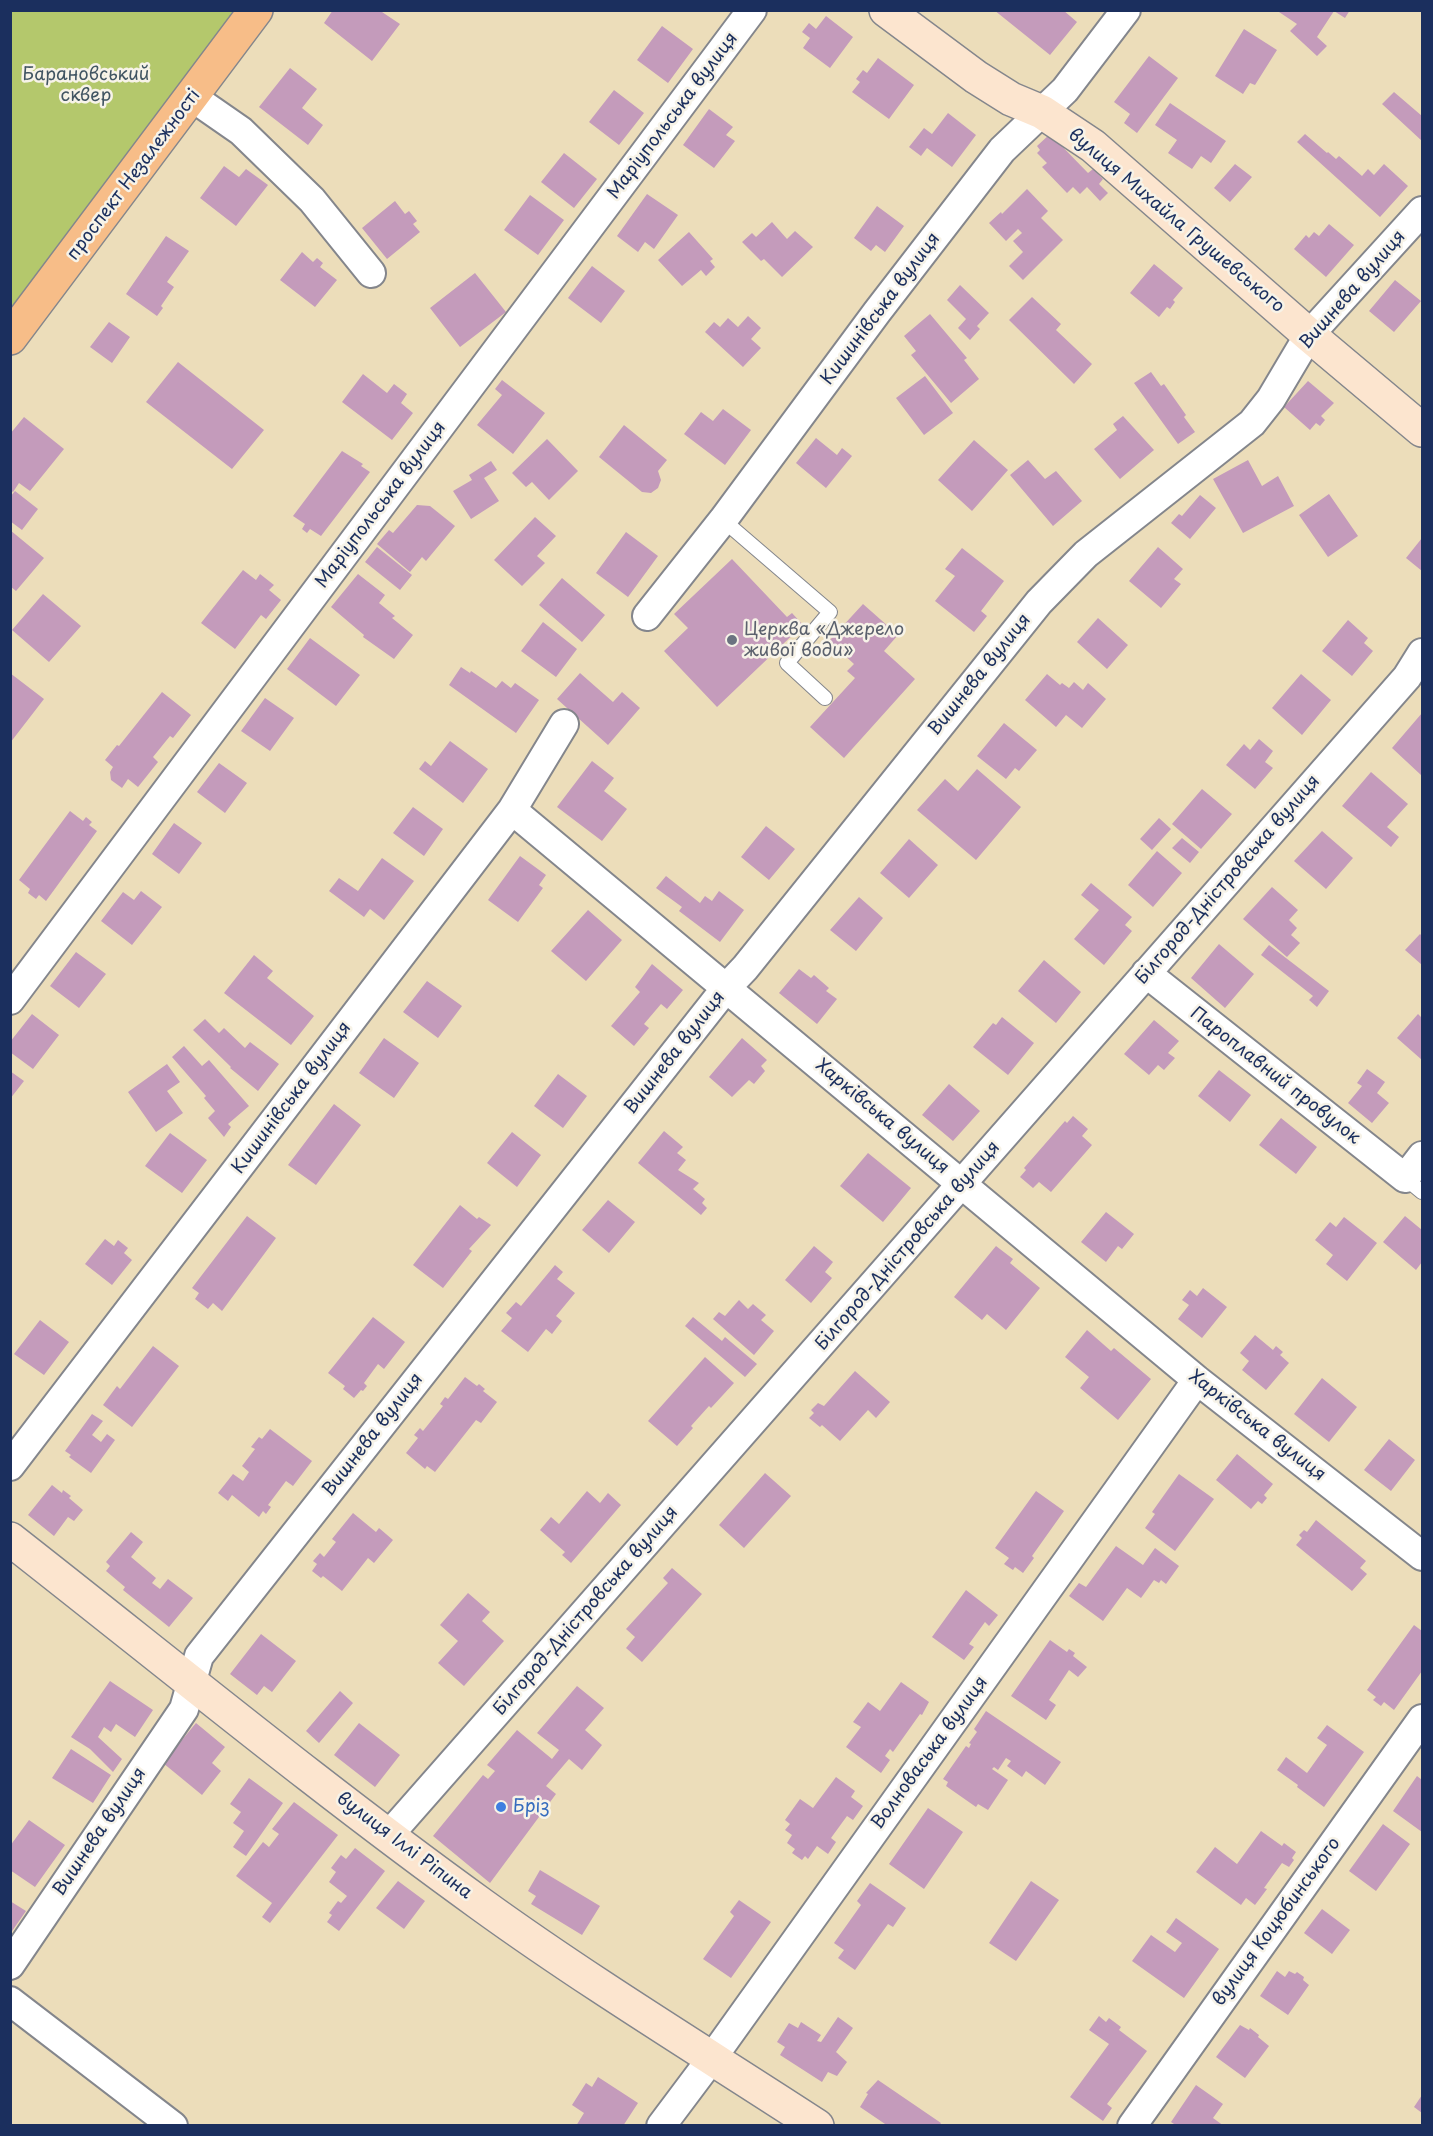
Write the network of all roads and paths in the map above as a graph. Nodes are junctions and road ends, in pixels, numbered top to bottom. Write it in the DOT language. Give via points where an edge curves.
graph roads {
  1 [pos="256,10"];
  2 [pos="752,10"];
  3 [pos="886,10"];
  4 [pos="1126,10"];
  5 [pos="192,97"];
  6 [pos="1042,112"];
  7 [pos="1422,211"];
  8 [pos="371,273"];
  9 [pos="1309,335"];
  10 [pos="10,338"];
  11 [pos="1422,430"];
  12 [pos="723,520"];
  13 [pos="647,616"];
  14 [pos="1422,653"];
  15 [pos="825,698"];
  16 [pos="564,724"];
  17 [pos="512,810"];
  18 [pos="1146,973"];
  19 [pos="726,988"];
  20 [pos="10,1000"];
  21 [pos="1422,1156"];
  22 [pos="963,1184"];
  23 [pos="1414,1185"];
  24 [pos="1197,1380"];
  25 [pos="10,1466"];
  26 [pos="10,1539"];
  27 [pos="1422,1556"];
  28 [pos="192,1681"];
  29 [pos="1422,1719"];
  30 [pos="388,1836"];
  31 [pos="10,1965"];
  32 [pos="10,2001"];
  33 [pos="712,2058"];
  34 [pos="173,2126"];
  35 [pos="661,2126"];
  36 [pos="817,2126"];
  37 [pos="1132,2126"];
  1 -- 5 [label="main road, проспект Незалежності"];
  2 -- 20 [label="street, Маріупольська вулиця"];
  3 -- 6 [label="street, вулиця Михайла Грушевського" via="976,77 1011,99"];
  4 -- 6 [label="street, Кишинівська вулиця" via="1065,90"];
  5 -- 8 [label="street" via="241,131 312,200"];
  5 -- 10 [label="main road, проспект Незалежності"];
  6 -- 9 [label="street, вулиця Михайла Грушевського" via="1111,160"];
  6 -- 12 [label="street, Кишинівська вулиця" via="995,159"];
  7 -- 9 [label="street, Вишнева вулиця"];
  9 -- 11 [label="street, вулиця Михайла Грушевського"];
  9 -- 19 [label="street, Вишнева вулиця" via="1252,423 1086,554 1039,602"];
  12 -- 13 [label="street, Кишинівська вулиця"];
  12 -- 15 [label="lane" via="830,612 787,663"];
  14 -- 18 [label="street, Білгород-Дністровська вулиця" via="1407,676"];
  16 -- 17 [label="street, Кишинівська вулиця"];
  17 -- 19 [label="street, Харківська вулиця"];
  17 -- 25 [label="street, Кишинівська вулиця"];
  18 -- 22 [label="street, Білгород-Дністровська вулиця"];
  18 -- 23 [label="street, Пароплавний провулок"];
  19 -- 22 [label="street, Харківська вулиця"];
  19 -- 28 [label="street, Вишнева вулиця" via="199,1656"];
  21 -- 23 [label="street, Пароплавний провулок"];
  22 -- 24 [label="street, Харківська вулиця"];
  22 -- 30 [label="street, Білгород-Дністровська вулиця"];
  24 -- 27 [label="street, Харківська вулиця"];
  24 -- 33 [label="street, Волноваська вулиця"];
  26 -- 28 [label="street, вулиця Іллі Ріпина"];
  28 -- 30 [label="street, вулиця Іллі Ріпина"];
  28 -- 31 [label="street, Вишнева вулиця" via="184,1709"];
  29 -- 37 [label="street, вулиця Коцюбинського"];
  30 -- 33 [label="street, вулиця Іллі Ріпина" via="484,1906"];
  32 -- 34 [label="street"];
  33 -- 35 [label="street, Волноваська вулиця"];
  33 -- 36 [label="street, вулиця Іллі Ріпина"];
}
